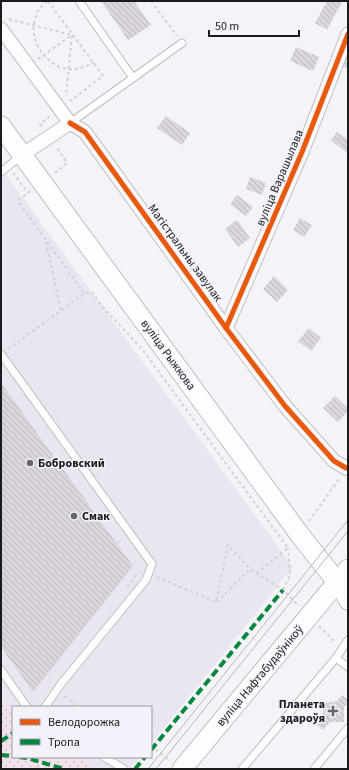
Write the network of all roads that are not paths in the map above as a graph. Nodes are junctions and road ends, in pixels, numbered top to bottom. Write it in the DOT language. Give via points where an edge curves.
graph roads {
  1 [pos="79,1"];
  2 [pos="2,24"];
  3 [pos="348,34"];
  4 [pos="182,43"];
  5 [pos="133,78"];
  6 [pos="70,123"];
  7 [pos="1,126"];
  8 [pos="22,155"];
  9 [pos="1,172"];
  10 [pos="226,328"];
  11 [pos="1,354"];
  12 [pos="347,468"];
  13 [pos="342,576"];
  14 [pos="348,601"];
  15 [pos="348,640"];
  16 [pos="336,658"];
  17 [pos="348,668"];
  18 [pos="1,670"];
  19 [pos="26,706"];
  20 [pos="46,706"];
  21 [pos="348,728"];
  22 [pos="106,758"];
  23 [pos="176,765"];
  24 [pos="124,769"];
  25 [pos="242,769"];
  26 [pos="314,769"];
  1 -- 5 [label="lane"];
  2 -- 6 [label="street, Магістральны завулак"];
  3 -- 10 [label="street, вуліца Варашылава" via="302,152"];
  4 -- 5 [label="lane"];
  5 -- 6 [label="lane"];
  6 -- 8 [label="street"];
  6 -- 10 [label="street, Магістральны завулак" via="85,132"];
  7 -- 8 [label="main road, вуліца Рыжкова"];
  8 -- 9 [label="lane"];
  8 -- 13 [label="main road, вуліца Рыжкова" via="300,535"];
  10 -- 12 [label="street, Магістральны завулак" via="284,406 334,461"];
  11 -- 20 [label="lane" via="152,564 146,580"];
  13 -- 14 [label="street"];
  13 -- 23 [label="main road, вуліца Нафтабудаўнікоў"];
  15 -- 16 [label="lane"];
  16 -- 17 [label="lane"];
  16 -- 25 [label="lane"];
  18 -- 19 [label="lane"];
  21 -- 26 [label="lane"];
  22 -- 24 [label="lane"];
}
